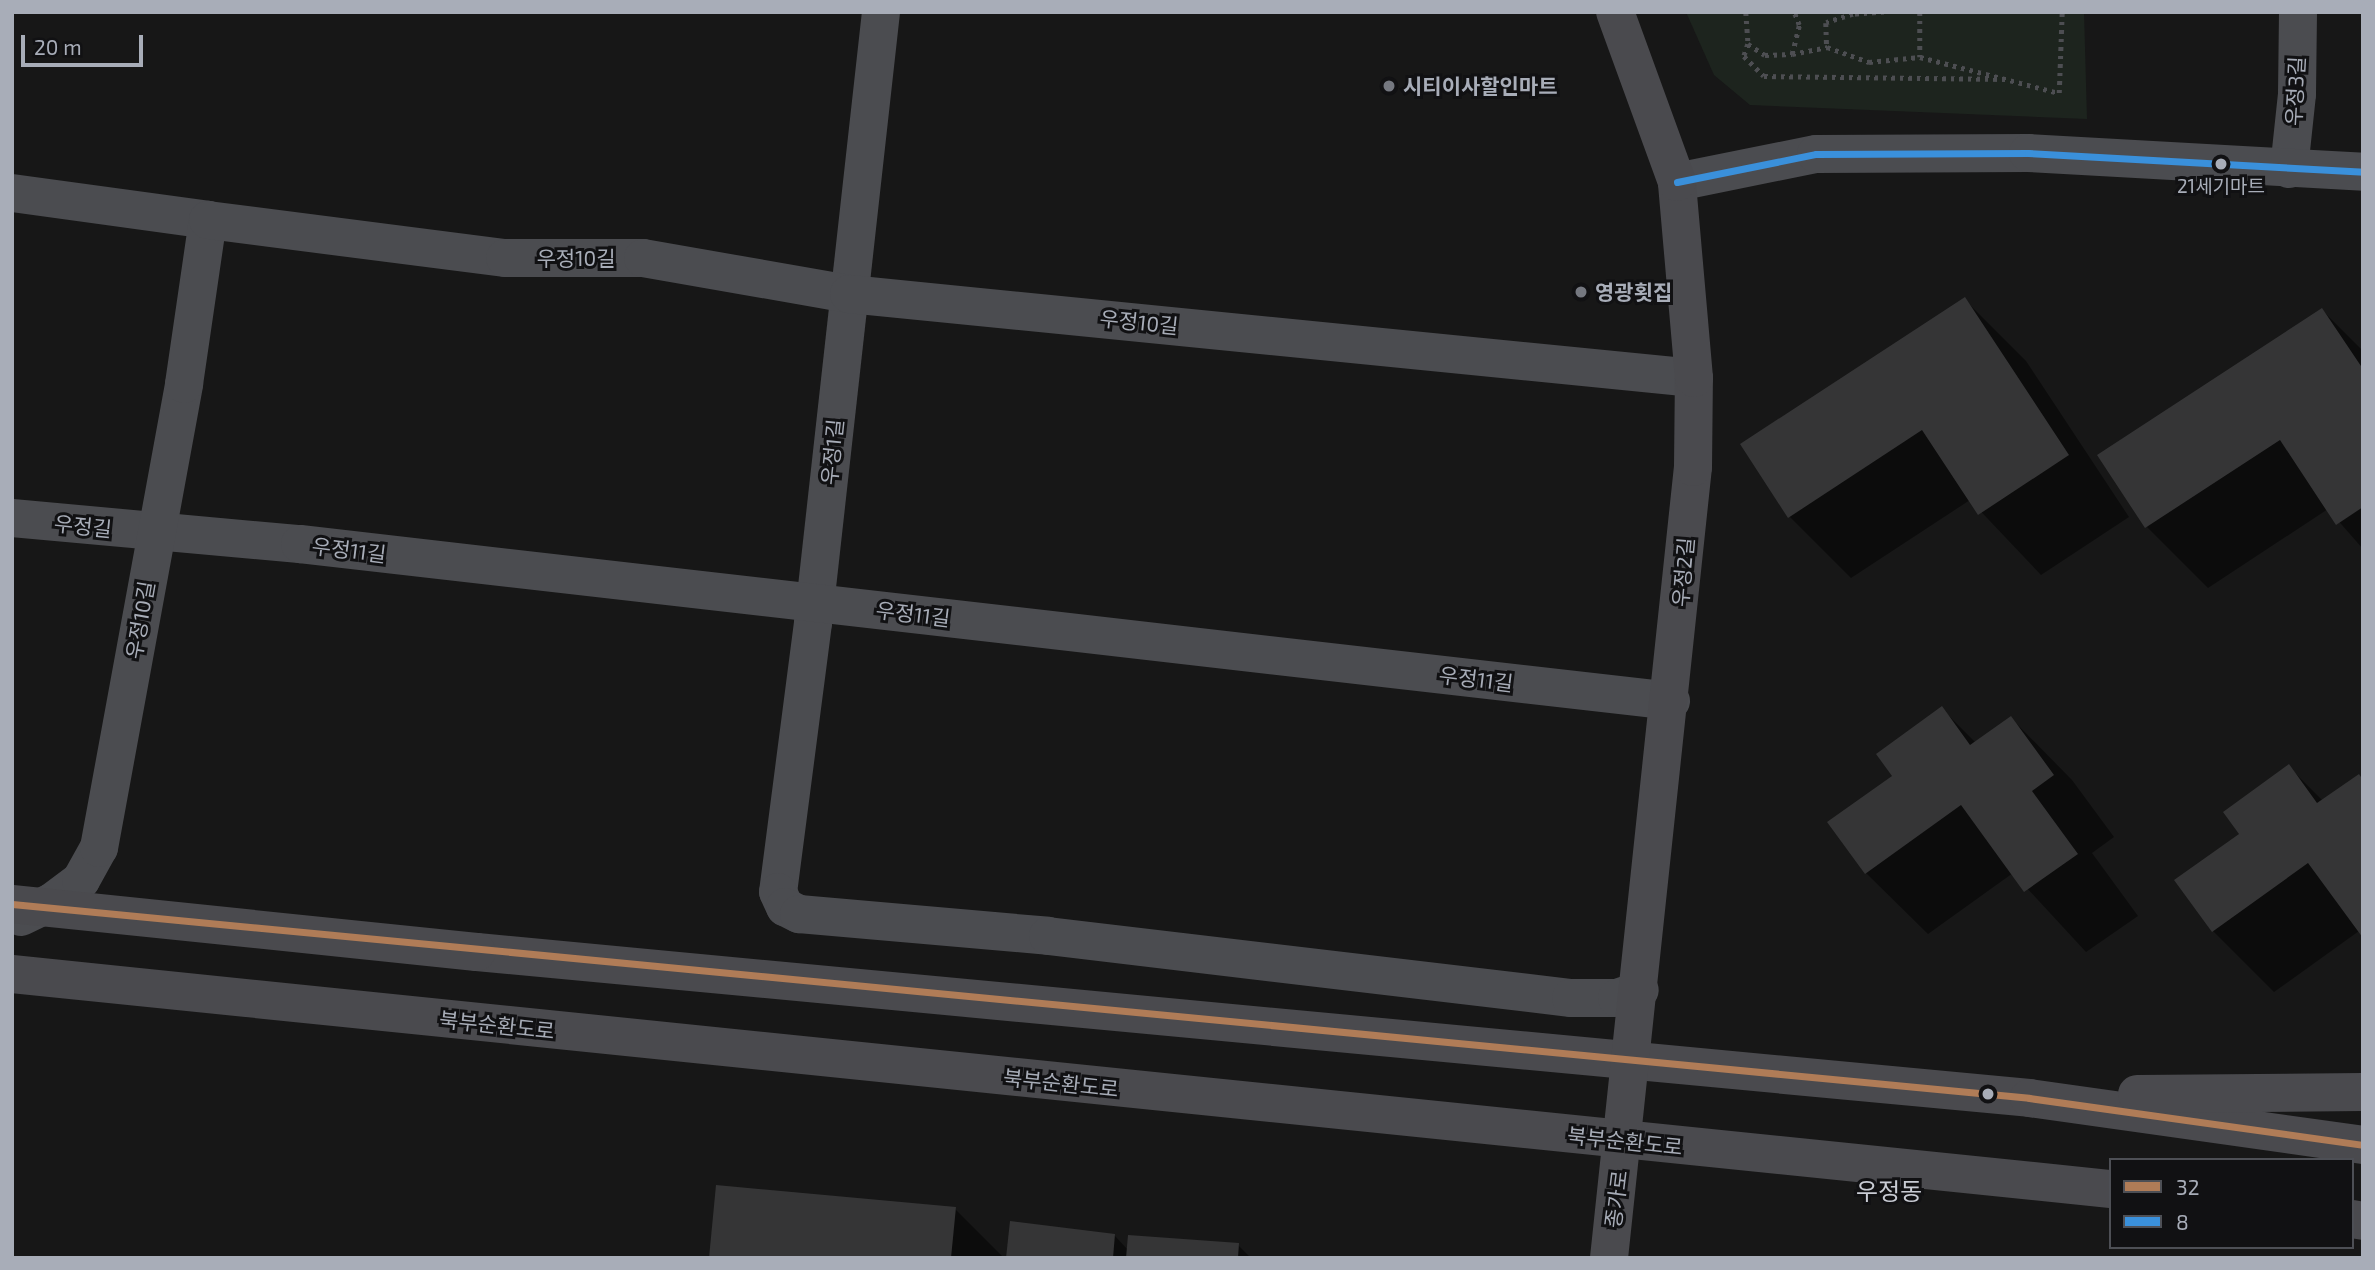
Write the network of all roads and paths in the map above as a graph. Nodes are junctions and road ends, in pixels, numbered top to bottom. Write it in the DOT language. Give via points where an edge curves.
graph roads {
  1 [pos="1615,12"];
  2 [pos="1746,12"];
  3 [pos="1794,12"];
  4 [pos="1884,12"];
  5 [pos="1920,12"];
  6 [pos="2062,12"];
  7 [pos="2298,12"];
  8 [pos="892,14"];
  9 [pos="1748,44"];
  10 [pos="1827,47"];
  11 [pos="1792,54"];
  12 [pos="1920,57"];
  13 [pos="2006,79"];
  14 [pos="2289,169"];
  15 [pos="2358,176"];
  16 [pos="1677,182"];
  17 [pos="12,193"];
  18 [pos="208,220"];
  19 [pos="849,293"];
  20 [pos="1694,378"];
  21 [pos="12,518"];
  22 [pos="154,534"];
  23 [pos="816,603"];
  24 [pos="1671,701"];
  25 [pos="12,904"];
  26 [pos="12,920"];
  27 [pos="12,974"];
  28 [pos="1640,990"];
  29 [pos="1632,1061"];
  30 [pos="2363,1092"];
  31 [pos="2029,1098"];
  32 [pos="1623,1141"];
  33 [pos="2363,1145"];
  34 [pos="2109,1189"];
  35 [pos="1609,1258"];
  1 -- 16 [label="main road, 우정2길"];
  2 -- 9 [label="path"];
  3 -- 11 [label="path" via="1799,25"];
  4 -- 10 [label="path" via="1853,14 1826,23"];
  5 -- 12 [label="path"];
  6 -- 13 [label="path" via="2059,93"];
  7 -- 14 [label="street, 우정3길" via="2297,94"];
  8 -- 19 [label="street, 우정1길"];
  9 -- 11 [label="path" via="1765,55"];
  9 -- 13 [label="path" via="1744,56 1765,76"];
  10 -- 11 [label="path"];
  10 -- 12 [label="path" via="1869,62"];
  12 -- 13 [label="path"];
  14 -- 15 [label="street"];
  14 -- 16 [label="street" via="2028,153 1816,154"];
  16 -- 20 [label="main road, 우정2길"];
  17 -- 18 [label="street"];
  18 -- 19 [label="street, 우정10길" via="505,258 643,258"];
  18 -- 22 [label="street, 우정10길" via="184,384"];
  19 -- 20 [label="street, 우정10길"];
  19 -- 23 [label="street, 우정1길"];
  20 -- 24 [label="main road, 우정2길" via="1693,467"];
  21 -- 22 [label="street, 우정길"];
  22 -- 23 [label="street, 우정11길" via="300,544"];
  22 -- 26 [label="street, 우정10길" via="99,848 81,880 52,902"];
  23 -- 24 [label="street, 우정11길"];
  23 -- 28 [label="street, 우정1길" via="778,892 785,907 799,914 1048,936 1594,1000"];
  24 -- 28 [label="main road, 우정2길"];
  25 -- 29 [label="main road, bridge"];
  27 -- 32 [label="main road, 북부순환도로"];
  28 -- 29 [label="main road, 우정2길"];
  29 -- 31 [label="main road"];
  29 -- 32 [label="main road, 우정2길"];
  30 -- 31 [label="main road"];
  31 -- 33 [label="main road"];
  32 -- 34 [label="main road, 북부순환도로"];
  32 -- 35 [label="main road, 종가로"];
}
